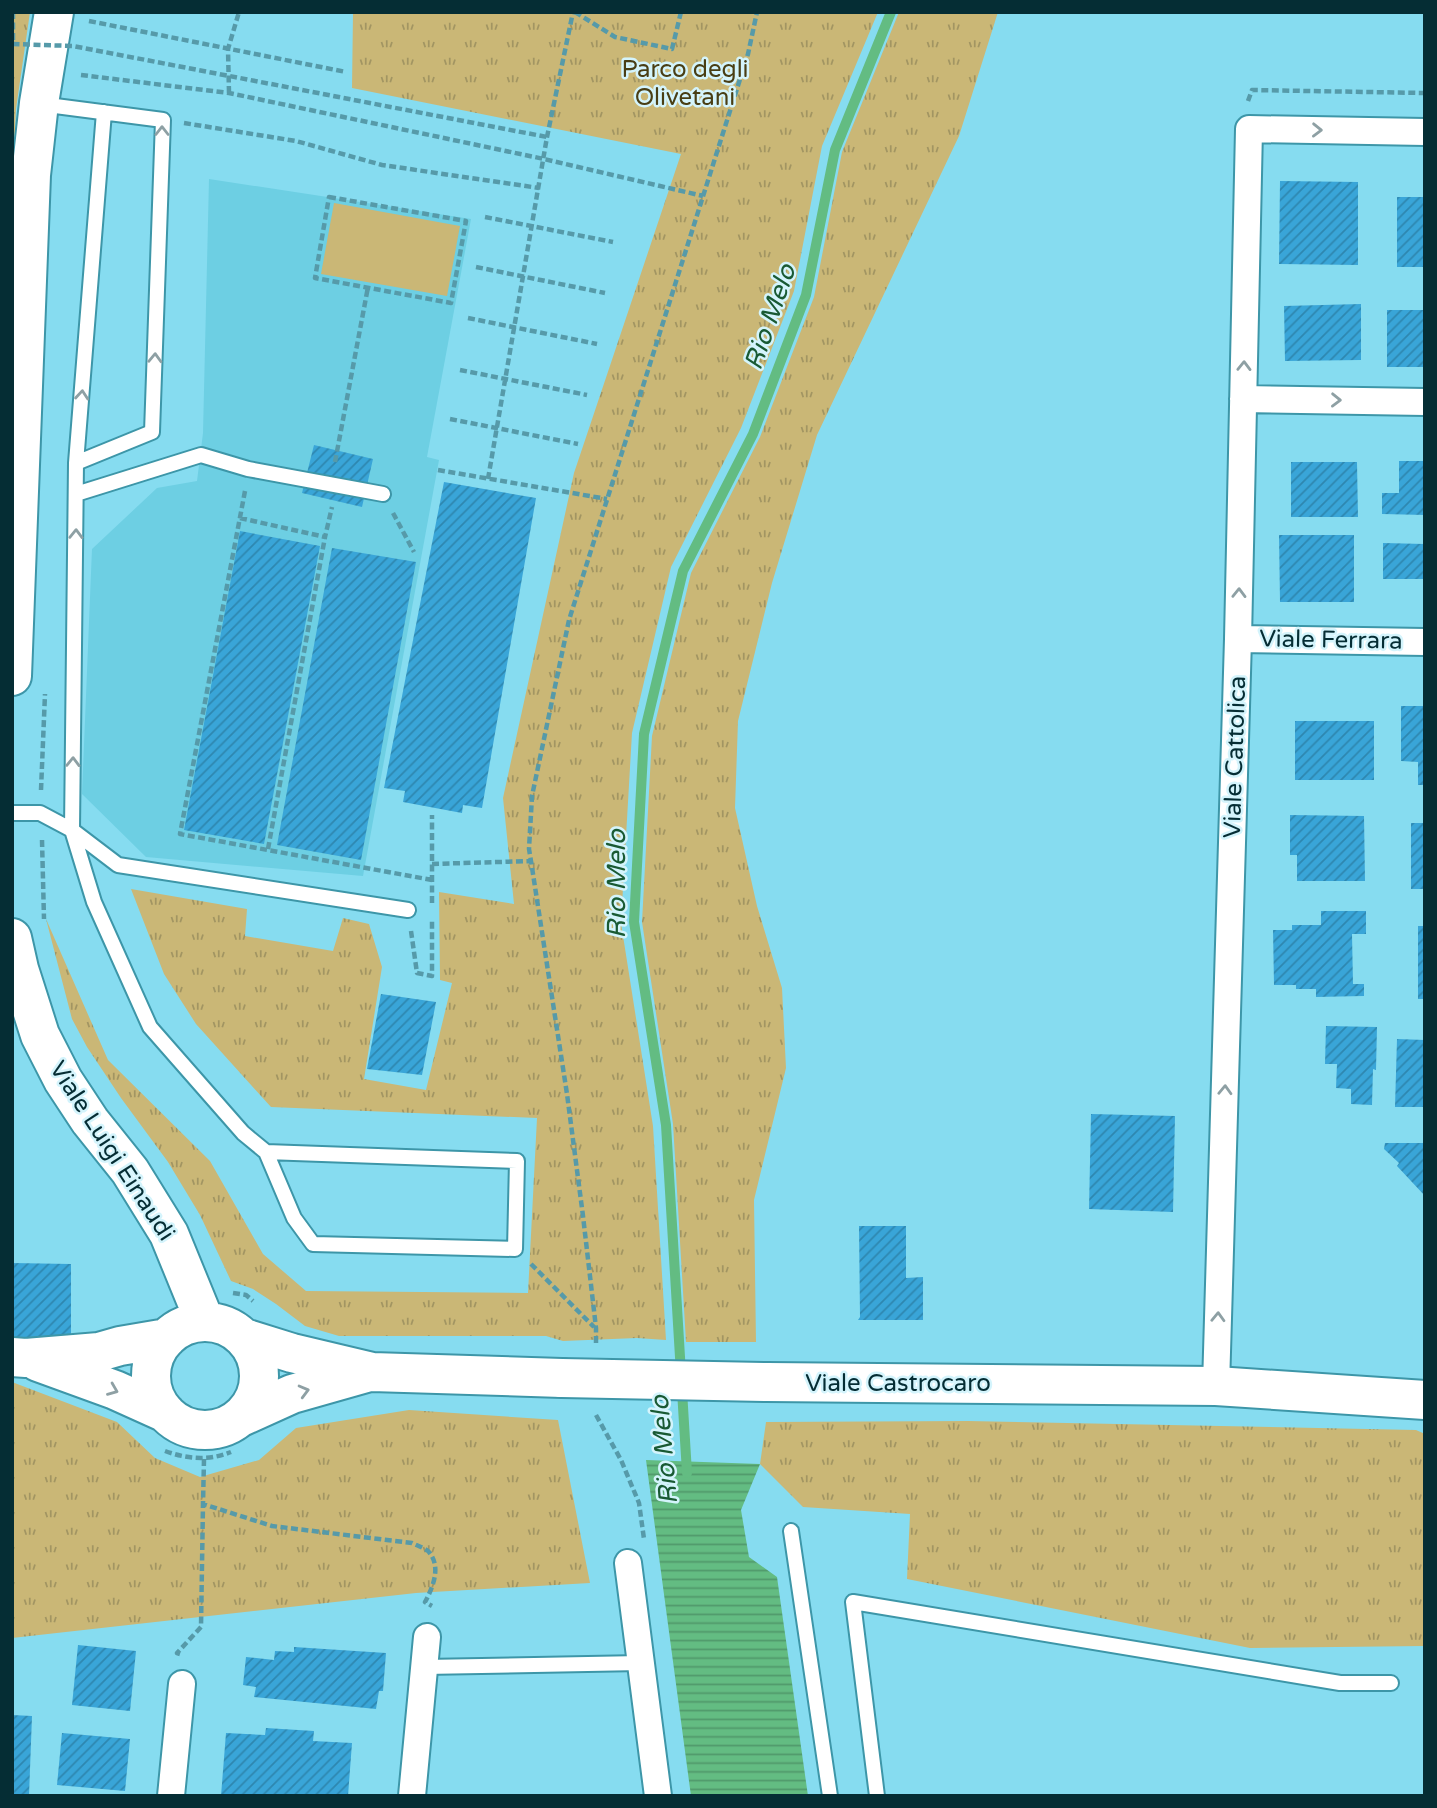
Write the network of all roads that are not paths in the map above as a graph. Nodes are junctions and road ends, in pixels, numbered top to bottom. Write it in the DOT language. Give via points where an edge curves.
graph roads {
  1 [pos="71,17"];
  2 [pos="39,103"];
  3 [pos="104,112"];
  4 [pos="1425,132"];
  5 [pos="1243,399"];
  6 [pos="1425,402"];
  7 [pos="76,463"];
  8 [pos="76,494"];
  9 [pos="383,494"];
  10 [pos="1238,639"];
  11 [pos="1425,642"];
  12 [pos="12,676"];
  13 [pos="12,813"];
  14 [pos="72,830"];
  15 [pos="408,910"];
  16 [pos="12,938"];
  17 [pos="265,1152"];
  18 [pos="205,1322"];
  19 [pos="167,1338"];
  20 [pos="244,1338"];
  21 [pos="19,1357"];
  22 [pos="372,1372"];
  23 [pos="1216,1386"];
  24 [pos="1425,1400"];
  25 [pos="166,1413"];
  26 [pos="241,1417"];
  27 [pos="790,1531"];
  28 [pos="636,1553"];
  29 [pos="427,1637"];
  30 [pos="641,1663"];
  31 [pos="424,1667"];
  32 [pos="1391,1683"];
  33 [pos="182,1684"];
  34 [pos="171,1796"];
  35 [pos="412,1796"];
  36 [pos="658,1796"];
  37 [pos="830,1796"];
  38 [pos="877,1796"];
  1 -- 2 [label="street"];
  2 -- 3 [label="lane"];
  2 -- 12 [label="street" via="31,175"];
  7 -- 3 [label="lane, one-way"];
  7 -- 3 [label="lane, one-way" via="152,432 163,120"];
  5 -- 4 [label="street, Viale Cattolica, one-way" via="1249,129"];
  5 -- 6 [label="street, one-way"];
  10 -- 5 [label="street, Viale Cattolica, one-way"];
  7 -- 8 [label="lane"];
  8 -- 9 [label="lane" via="201,455 248,470"];
  14 -- 8 [label="lane, one-way"];
  10 -- 11 [label="street, Viale Ferrara"];
  23 -- 10 [label="street, Viale Cattolica, one-way"];
  13 -- 14 [label="lane" via="40,813"];
  14 -- 15 [label="lane" via="118,865"];
  14 -- 17 [label="lane" via="94,902 150,1027"];
  16 -- 18 [label="street, Viale Luigi Einaudi" via="40,1035 63,1080 130,1171 169,1234"];
  17 -- 17 [label="lane" via="294,1218 313,1244 515,1249 517,1161"];
  18 -- 19 [label="street, Viale Castrocaro" via="178,1329"];
  18 -- 20 [label="street, Viale Castrocaro" via="232,1329"];
  19 -- 21 [label="street, Viale Castrocaro" via="99,1352"];
  19 -- 25 [label="street" via="157,1352 151,1384"];
  20 -- 22 [label="street, Viale Castrocaro"];
  20 -- 26 [label="street" via="259,1369 252,1403"];
  21 -- 25 [label="street, Viale Castrocaro, one-way"];
  22 -- 23 [label="street, Viale Castrocaro, bridge"];
  26 -- 22 [label="street, Viale Castrocaro, one-way" via="292,1394"];
  23 -- 24 [label="street, Viale Castrocaro"];
  25 -- 26 [label="street, Viale Castrocaro" via="179,1424 211,1430"];
  27 -- 37 [label="lane"];
  28 -- 30 [label="street"];
  29 -- 31 [label="street"];
  30 -- 31 [label="lane"];
  30 -- 36 [label="street"];
  31 -- 35 [label="street"];
  32 -- 38 [label="lane" via="1340,1683 853,1602"];
  33 -- 34 [label="street"];
}
